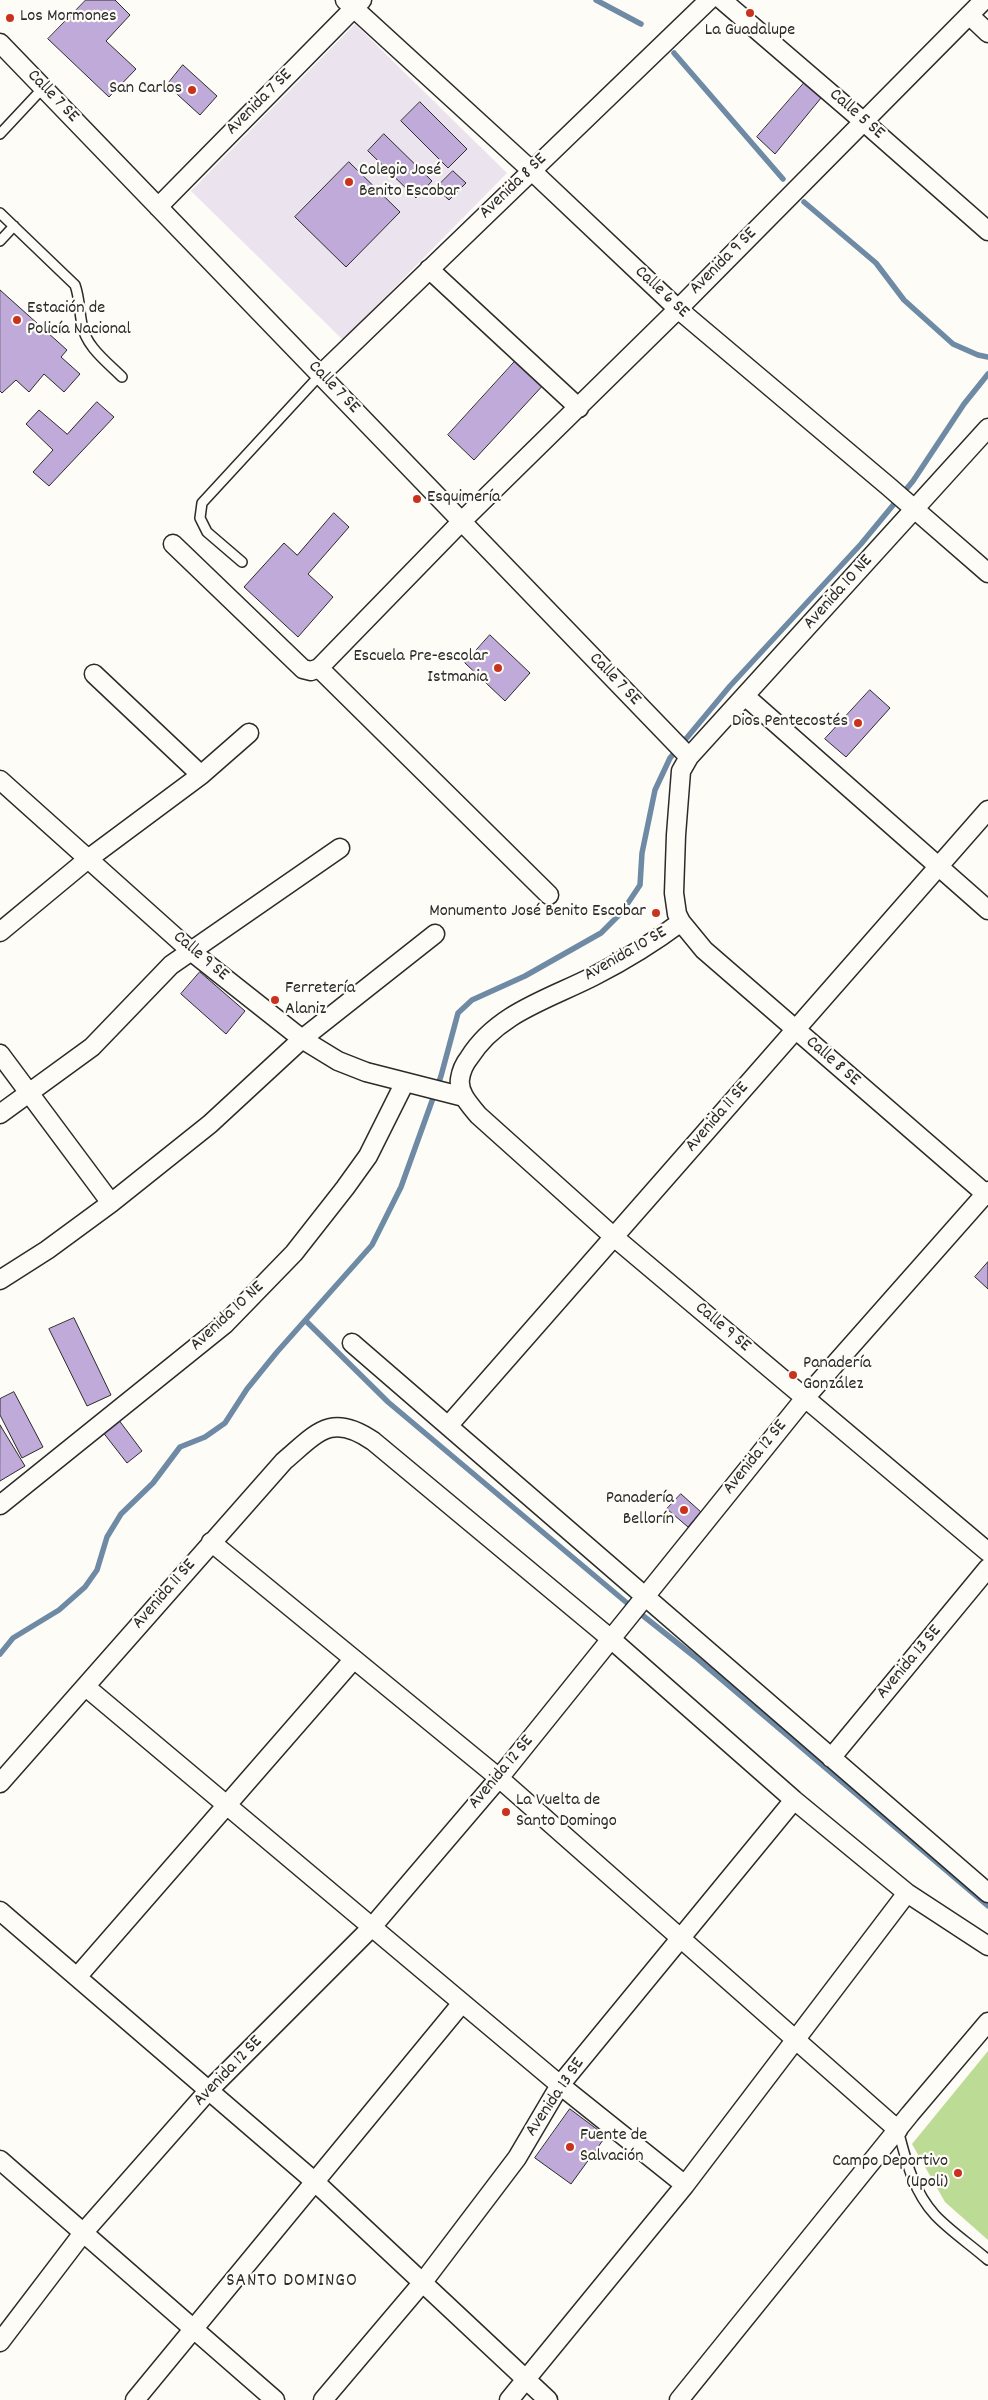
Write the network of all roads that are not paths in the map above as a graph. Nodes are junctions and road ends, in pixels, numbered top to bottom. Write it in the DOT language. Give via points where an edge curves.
graph roads {
  1 [pos="709,0"];
  2 [pos="722,0"];
  3 [pos="984,0"];
  4 [pos="354,2"];
  5 [pos="968,15"];
  6 [pos="988,33"];
  7 [pos="0,43"];
  8 [pos="43,88"];
  9 [pos="864,122"];
  10 [pos="0,134"];
  11 [pos="532,171"];
  12 [pos="158,207"];
  13 [pos="0,213"];
  14 [pos="14,226"];
  15 [pos="988,231"];
  16 [pos="0,241"];
  17 [pos="429,269"];
  18 [pos="678,309"];
  19 [pos="320,375"];
  20 [pos="122,377"];
  21 [pos="579,408"];
  22 [pos="988,428"];
  23 [pos="912,507"];
  24 [pos="462,521"];
  25 [pos="173,544"];
  26 [pos="242,562"];
  27 [pos="988,574"];
  28 [pos="319,668"];
  29 [pos="94,674"];
  30 [pos="745,696"];
  31 [pos="249,733"];
  32 [pos="685,753"];
  33 [pos="201,775"];
  34 [pos="0,780"];
  35 [pos="988,810"];
  36 [pos="340,848"];
  37 [pos="88,859"];
  38 [pos="939,866"];
  39 [pos="549,895"];
  40 [pos="988,910"];
  41 [pos="681,922"];
  42 [pos="0,932"];
  43 [pos="435,934"];
  44 [pos="192,952"];
  45 [pos="796,1030"];
  46 [pos="302,1039"];
  47 [pos="0,1054"];
  48 [pos="405,1082"];
  49 [pos="29,1093"];
  50 [pos="457,1096"];
  51 [pos="0,1114"];
  52 [pos="987,1194"];
  53 [pos="111,1203"];
  54 [pos="614,1237"];
  55 [pos="0,1280"];
  56 [pos="352,1343"];
  57 [pos="805,1398"];
  58 [pos="448,1426"];
  59 [pos="0,1505"];
  60 [pos="211,1542"];
  61 [pos="988,1552"];
  62 [pos="988,1568"];
  63 [pos="642,1599"];
  64 [pos="611,1639"];
  65 [pos="353,1660"];
  66 [pos="86,1687"];
  67 [pos="832,1758"];
  68 [pos="498,1778"];
  69 [pos="0,1783"];
  70 [pos="794,1800"];
  71 [pos="226,1804"];
  72 [pos="907,1893"];
  73 [pos="988,1893"];
  74 [pos="0,1911"];
  75 [pos="372,1927"];
  76 [pos="680,1938"];
  77 [pos="988,1946"];
  78 [pos="77,1977"];
  79 [pos="462,2003"];
  80 [pos="988,2022"];
  81 [pos="795,2040"];
  82 [pos="560,2085"];
  83 [pos="209,2090"];
  84 [pos="898,2130"];
  85 [pos="0,2160"];
  86 [pos="314,2181"];
  87 [pos="685,2185"];
  88 [pos="83,2232"];
  89 [pos="988,2260"];
  90 [pos="423,2282"];
  91 [pos="194,2330"];
  92 [pos="0,2342"];
  93 [pos="525,2380"];
  94 [pos="135,2400"];
  95 [pos="275,2400"];
  96 [pos="323,2400"];
  97 [pos="509,2400"];
  98 [pos="548,2400"];
  99 [pos="679,2400"];
  1 -- 11 [label="street, Avenida 8 SE"];
  2 -- 9 [label="street, Calle 5 SE"];
  3 -- 5 [label="street, Avenida 9 SE"];
  4 -- 11 [label="street, Calle 6 SE"];
  4 -- 12 [label="street, Avenida 7 SE"];
  5 -- 6 [label="street"];
  5 -- 9 [label="street, Avenida 9 SE"];
  7 -- 8 [label="street, Calle 7 SE"];
  8 -- 10 [label="lane"];
  8 -- 12 [label="street, Calle 7 SE"];
  9 -- 15 [label="street, Calle 5 SE"];
  9 -- 18 [label="street, Avenida 9 SE"];
  11 -- 17 [label="street, Avenida 8 SE"];
  11 -- 18 [label="street, Calle 6 SE"];
  12 -- 19 [label="street, Calle 7 SE"];
  13 -- 14 [label="lane"];
  14 -- 16 [label="lane"];
  14 -- 20 [label="lane" via="75,286 80,299 82,326 92,347"];
  17 -- 19 [label="street, Avenida 8 SE"];
  17 -- 21 [label="street"];
  18 -- 21 [label="street, Avenida 9 SE"];
  18 -- 23 [label="street, Calle 6 SE"];
  19 -- 24 [label="street, Calle 7 SE"];
  19 -- 26 [label="lane" via="202,503 200,518 207,532"];
  21 -- 24 [label="street, Avenida 9 SE"];
  22 -- 23 [label="street, Avenida 10 NE"];
  23 -- 27 [label="street, Calle 6 SE"];
  23 -- 30 [label="street, Avenida 10 NE"];
  24 -- 28 [label="street, Avenida 9 SE"];
  24 -- 32 [label="street, Calle 7 SE"];
  25 -- 28 [label="street" via="303,669"];
  28 -- 39 [label="street"];
  29 -- 33 [label="street"];
  30 -- 32 [label="street, Avenida 10 NE"];
  30 -- 38 [label="street"];
  31 -- 33 [label="street"];
  32 -- 41 [label="street, Avenida 10 SE" via="676,835 674,893"];
  33 -- 37 [label="street"];
  34 -- 37 [label="street, Calle 9 SE"];
  35 -- 38 [label="street, Avenida 11 SE"];
  36 -- 44 [label="street"];
  37 -- 42 [label="street"];
  37 -- 44 [label="street, Calle 9 SE"];
  38 -- 40 [label="street"];
  38 -- 45 [label="street, Avenida 11 SE"];
  41 -- 45 [label="street, Calle 8 SE" via="704,950"];
  41 -- 50 [label="street, Avenida 10 SE" via="647,947 540,1000 495,1027 477,1044 466,1063"];
  43 -- 46 [label="street"];
  44 -- 46 [label="street, Calle 9 SE"];
  44 -- 49 [label="street" via="171,965 92,1047"];
  45 -- 52 [label="street, Calle 8 SE"];
  45 -- 54 [label="street, Avenida 11 SE"];
  46 -- 48 [label="street, Calle 9 SE" via="338,1061"];
  46 -- 53 [label="street" via="210,1124"];
  47 -- 49 [label="street"];
  48 -- 50 [label="street, Calle 9 SE"];
  48 -- 59 [label="street, Avenida 10 NE" via="368,1156 294,1253 225,1324"];
  49 -- 51 [label="street"];
  49 -- 53 [label="street"];
  50 -- 54 [label="street, Calle 9 SE"];
  52 -- 57 [label="street, Avenida 12 SE"];
  53 -- 55 [label="street"];
  54 -- 57 [label="street, Calle 9 SE"];
  54 -- 58 [label="street, Avenida 11 SE"];
  56 -- 58 [label="street"];
  57 -- 61 [label="street, Calle 9 SE"];
  57 -- 63 [label="street, Avenida 12 SE"];
  58 -- 63 [label="street"];
  60 -- 64 [label="street, Avenida 11 SE" via="292,1454 314,1436 332,1427 344,1426 358,1430 373,1441"];
  60 -- 65 [label="street"];
  60 -- 66 [label="street, Avenida 11 SE"];
  62 -- 67 [label="street, Avenida 13 SE"];
  63 -- 64 [label="street, Avenida 12 SE"];
  63 -- 67 [label="street"];
  64 -- 68 [label="street, Avenida 12 SE"];
  64 -- 70 [label="street"];
  65 -- 68 [label="street"];
  65 -- 71 [label="street"];
  66 -- 69 [label="street, Avenida 11 SE"];
  66 -- 71 [label="street"];
  67 -- 73 [label="street"];
  68 -- 75 [label="street, Avenida 12 SE"];
  68 -- 76 [label="street"];
  70 -- 72 [label="street"];
  70 -- 76 [label="street, Avenida 13 SE"];
  71 -- 75 [label="street"];
  71 -- 78 [label="street"];
  72 -- 77 [label="street"];
  72 -- 81 [label="street"];
  74 -- 78 [label="street"];
  75 -- 79 [label="street"];
  75 -- 83 [label="street, Avenida 12 SE"];
  76 -- 81 [label="street"];
  76 -- 82 [label="street, Avenida 13 SE"];
  78 -- 83 [label="street"];
  79 -- 82 [label="street"];
  79 -- 86 [label="street"];
  80 -- 84 [label="street"];
  81 -- 84 [label="street"];
  81 -- 87 [label="street"];
  82 -- 87 [label="street"];
  82 -- 90 [label="street, Avenida 13 SE" via="517,2158"];
  83 -- 86 [label="street"];
  83 -- 88 [label="street, Avenida 12 SE"];
  84 -- 89 [label="lane" via="908,2168 922,2197 935,2215"];
  84 -- 99 [label="street"];
  85 -- 88 [label="street"];
  86 -- 90 [label="street"];
  86 -- 91 [label="street"];
  87 -- 93 [label="street"];
  88 -- 91 [label="street"];
  88 -- 92 [label="street, Avenida 12 SE"];
  90 -- 93 [label="street"];
  90 -- 96 [label="street, Avenida 13 SE"];
  91 -- 94 [label="street"];
  91 -- 95 [label="street"];
  93 -- 97 [label="street"];
  93 -- 98 [label="street"];
}
